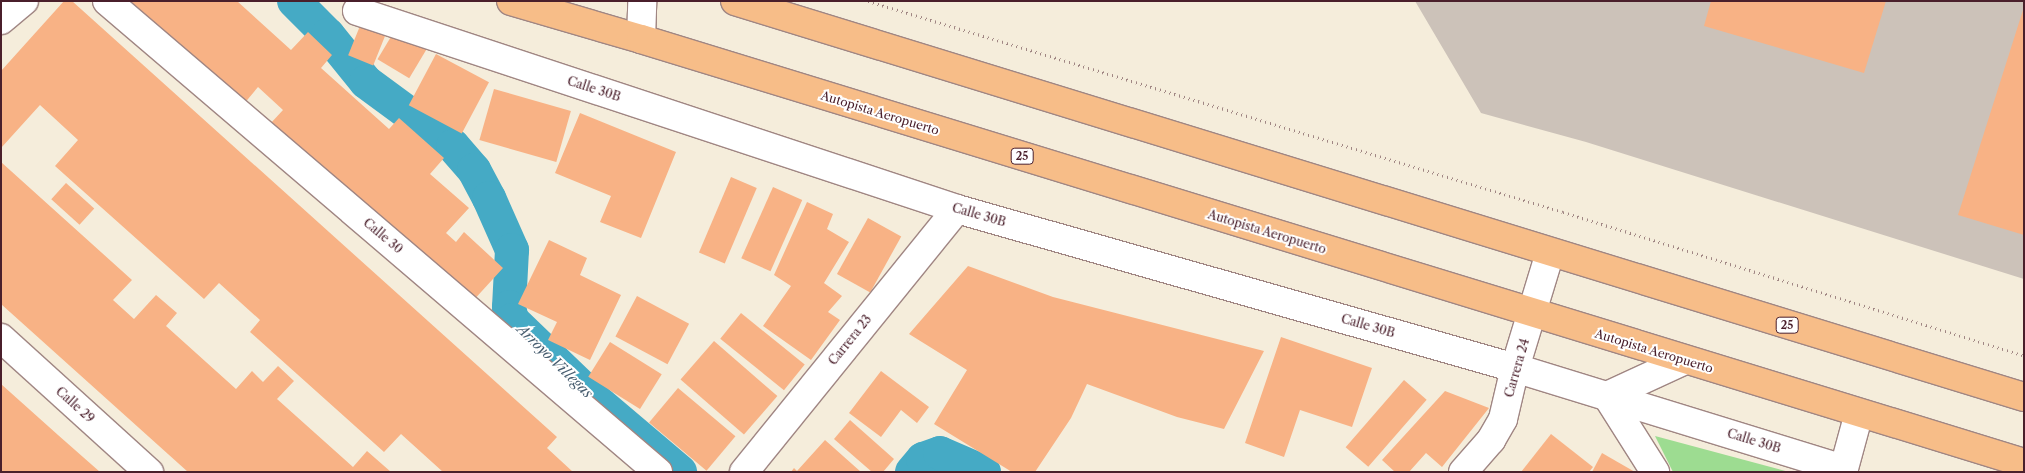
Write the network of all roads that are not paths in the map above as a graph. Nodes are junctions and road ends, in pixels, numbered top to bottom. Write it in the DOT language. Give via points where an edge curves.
graph roads {
  1 [pos="24,1"];
  2 [pos="107,1"];
  3 [pos="511,1"];
  4 [pos="642,1"];
  5 [pos="750,4"];
  6 [pos="357,11"];
  7 [pos="1,20"];
  8 [pos="641,39"];
  9 [pos="957,209"];
  10 [pos="1550,253"];
  11 [pos="1532,314"];
  12 [pos="1,338"];
  13 [pos="1685,360"];
  14 [pos="1515,368"];
  15 [pos="1607,396"];
  16 [pos="2024,397"];
  17 [pos="1859,413"];
  18 [pos="2024,463"];
  19 [pos="1843,470"];
  20 [pos="149,472"];
  21 [pos="658,472"];
  22 [pos="744,472"];
  23 [pos="1463,472"];
  24 [pos="1655,472"];
  1 -- 7 [label="street"];
  2 -- 21 [label="street, Calle 30"];
  3 -- 8 [label="highway, Autopista Aeropuerto / 25"];
  4 -- 8 [label="street"];
  5 -- 10 [label="highway, 25"];
  6 -- 9 [label="street, Calle 30B"];
  8 -- 11 [label="highway, Autopista Aeropuerto / 25"];
  9 -- 14 [label="street, Calle 30B"];
  9 -- 22 [label="street, Carrera 23"];
  10 -- 11 [label="street, Carrera 24"];
  10 -- 16 [label="highway, 25"];
  11 -- 13 [label="highway, Autopista Aeropuerto / 25"];
  11 -- 14 [label="street, Carrera 24"];
  12 -- 20 [label="street, Calle 29"];
  13 -- 15 [label="street"];
  13 -- 17 [label="highway, Autopista Aeropuerto / 25"];
  14 -- 15 [label="street, Calle 30B"];
  14 -- 23 [label="street, Carrera 24" via="1503,419 1491,440"];
  15 -- 19 [label="street, Calle 30B"];
  15 -- 24 [label="street"];
  17 -- 18 [label="highway, Autopista Aeropuerto / 25"];
  17 -- 19 [label="street"];
}
